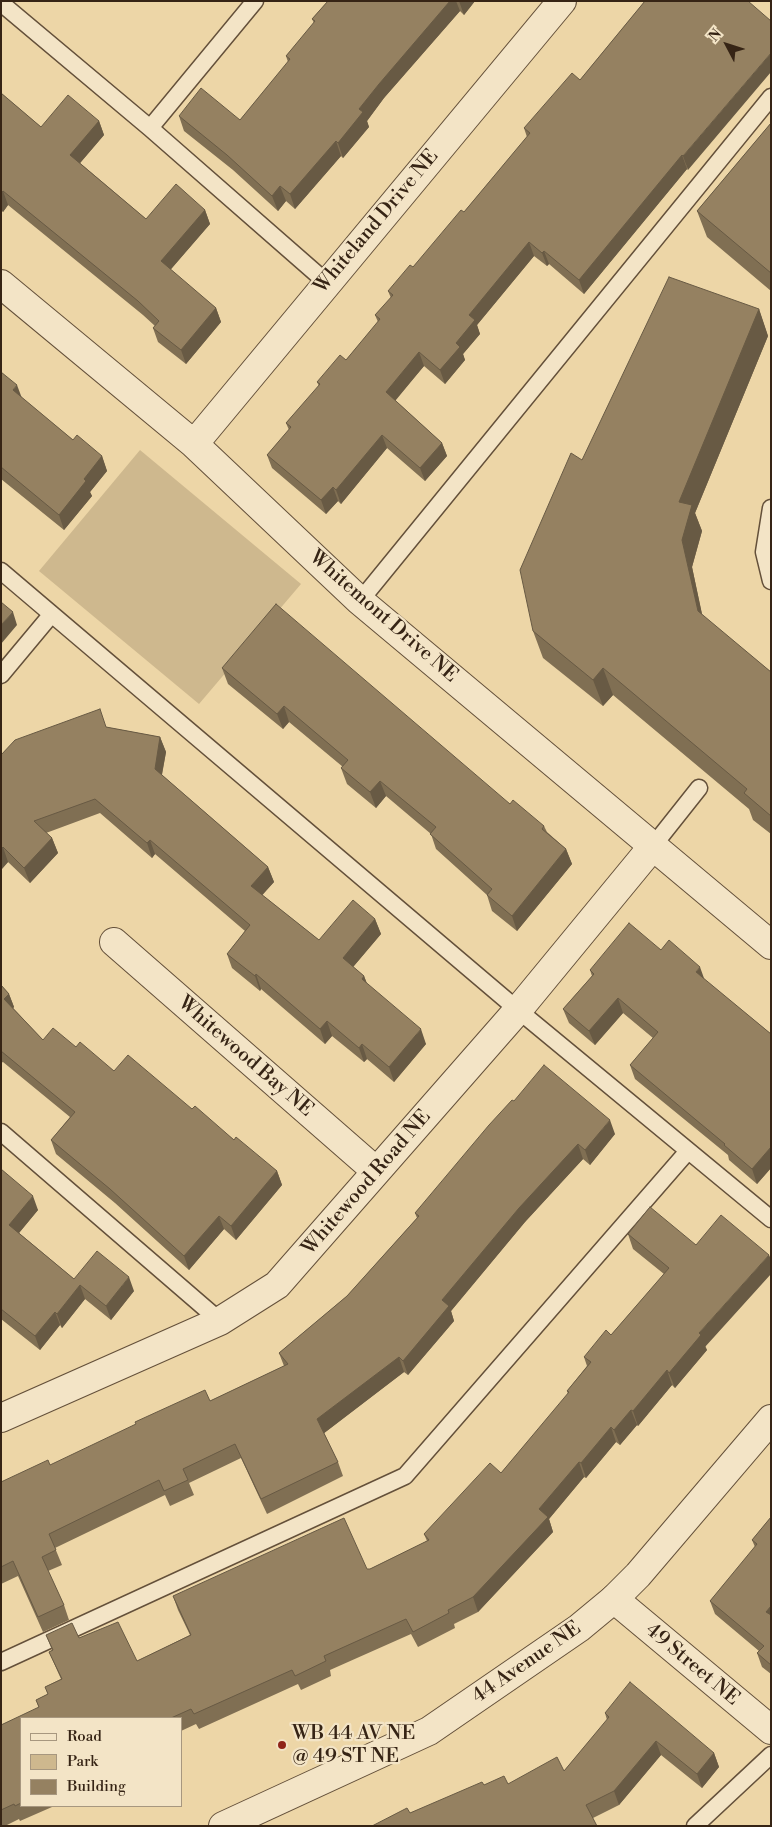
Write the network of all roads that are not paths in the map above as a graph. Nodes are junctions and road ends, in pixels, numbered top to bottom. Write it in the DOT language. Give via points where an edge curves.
graph roads {
  1 [pos="254,1"];
  2 [pos="562,1"];
  3 [pos="1,3"];
  4 [pos="771,97"];
  5 [pos="150,128"];
  6 [pos="326,282"];
  7 [pos="1,284"];
  8 [pos="194,444"];
  9 [pos="771,508"];
  10 [pos="1,571"];
  11 [pos="771,581"];
  12 [pos="360,601"];
  13 [pos="52,615"];
  14 [pos="1,675"];
  15 [pos="699,788"];
  16 [pos="653,846"];
  17 [pos="114,942"];
  18 [pos="771,945"];
  19 [pos="518,1010"];
  20 [pos="1,1132"];
  21 [pos="688,1151"];
  22 [pos="376,1171"];
  23 [pos="771,1219"];
  24 [pos="220,1321"];
  25 [pos="1,1418"];
  26 [pos="771,1419"];
  27 [pos="614,1599"];
  28 [pos="1,1662"];
  29 [pos="771,1730"];
  30 [pos="771,1755"];
  31 [pos="223,1826"];
  32 [pos="695,1826"];
  1 -- 5 [label="lane"];
  2 -- 6 [label="street, Whiteland Drive NE"];
  3 -- 5 [label="lane"];
  4 -- 12 [label="lane"];
  5 -- 6 [label="lane"];
  6 -- 8 [label="street, Whiteland Drive NE"];
  7 -- 8 [label="street, Whitemont Drive NE"];
  8 -- 12 [label="street, Whitemont Drive NE"];
  9 -- 11 [label="lane" via="764,552"];
  10 -- 13 [label="lane"];
  12 -- 16 [label="street, Whitemont Drive NE"];
  13 -- 14 [label="lane"];
  13 -- 19 [label="lane"];
  15 -- 16 [label="lane"];
  16 -- 18 [label="street, Whitemont Drive NE"];
  16 -- 19 [label="street, Whitewood Road NE"];
  17 -- 22 [label="street, Whitewood Bay NE"];
  19 -- 21 [label="lane"];
  19 -- 22 [label="street, Whitewood Road NE"];
  20 -- 24 [label="lane"];
  21 -- 23 [label="lane"];
  21 -- 28 [label="lane" via="404,1476"];
  22 -- 24 [label="street, Whitewood Road NE" via="277,1285"];
  24 -- 25 [label="street, Whitewood Road NE"];
  26 -- 27 [label="street, 44 Avenue NE"];
  27 -- 29 [label="street, 49 Street NE"];
  27 -- 31 [label="street, 44 Avenue NE" via="524,1667 429,1731"];
  30 -- 32 [label="lane"];
}
